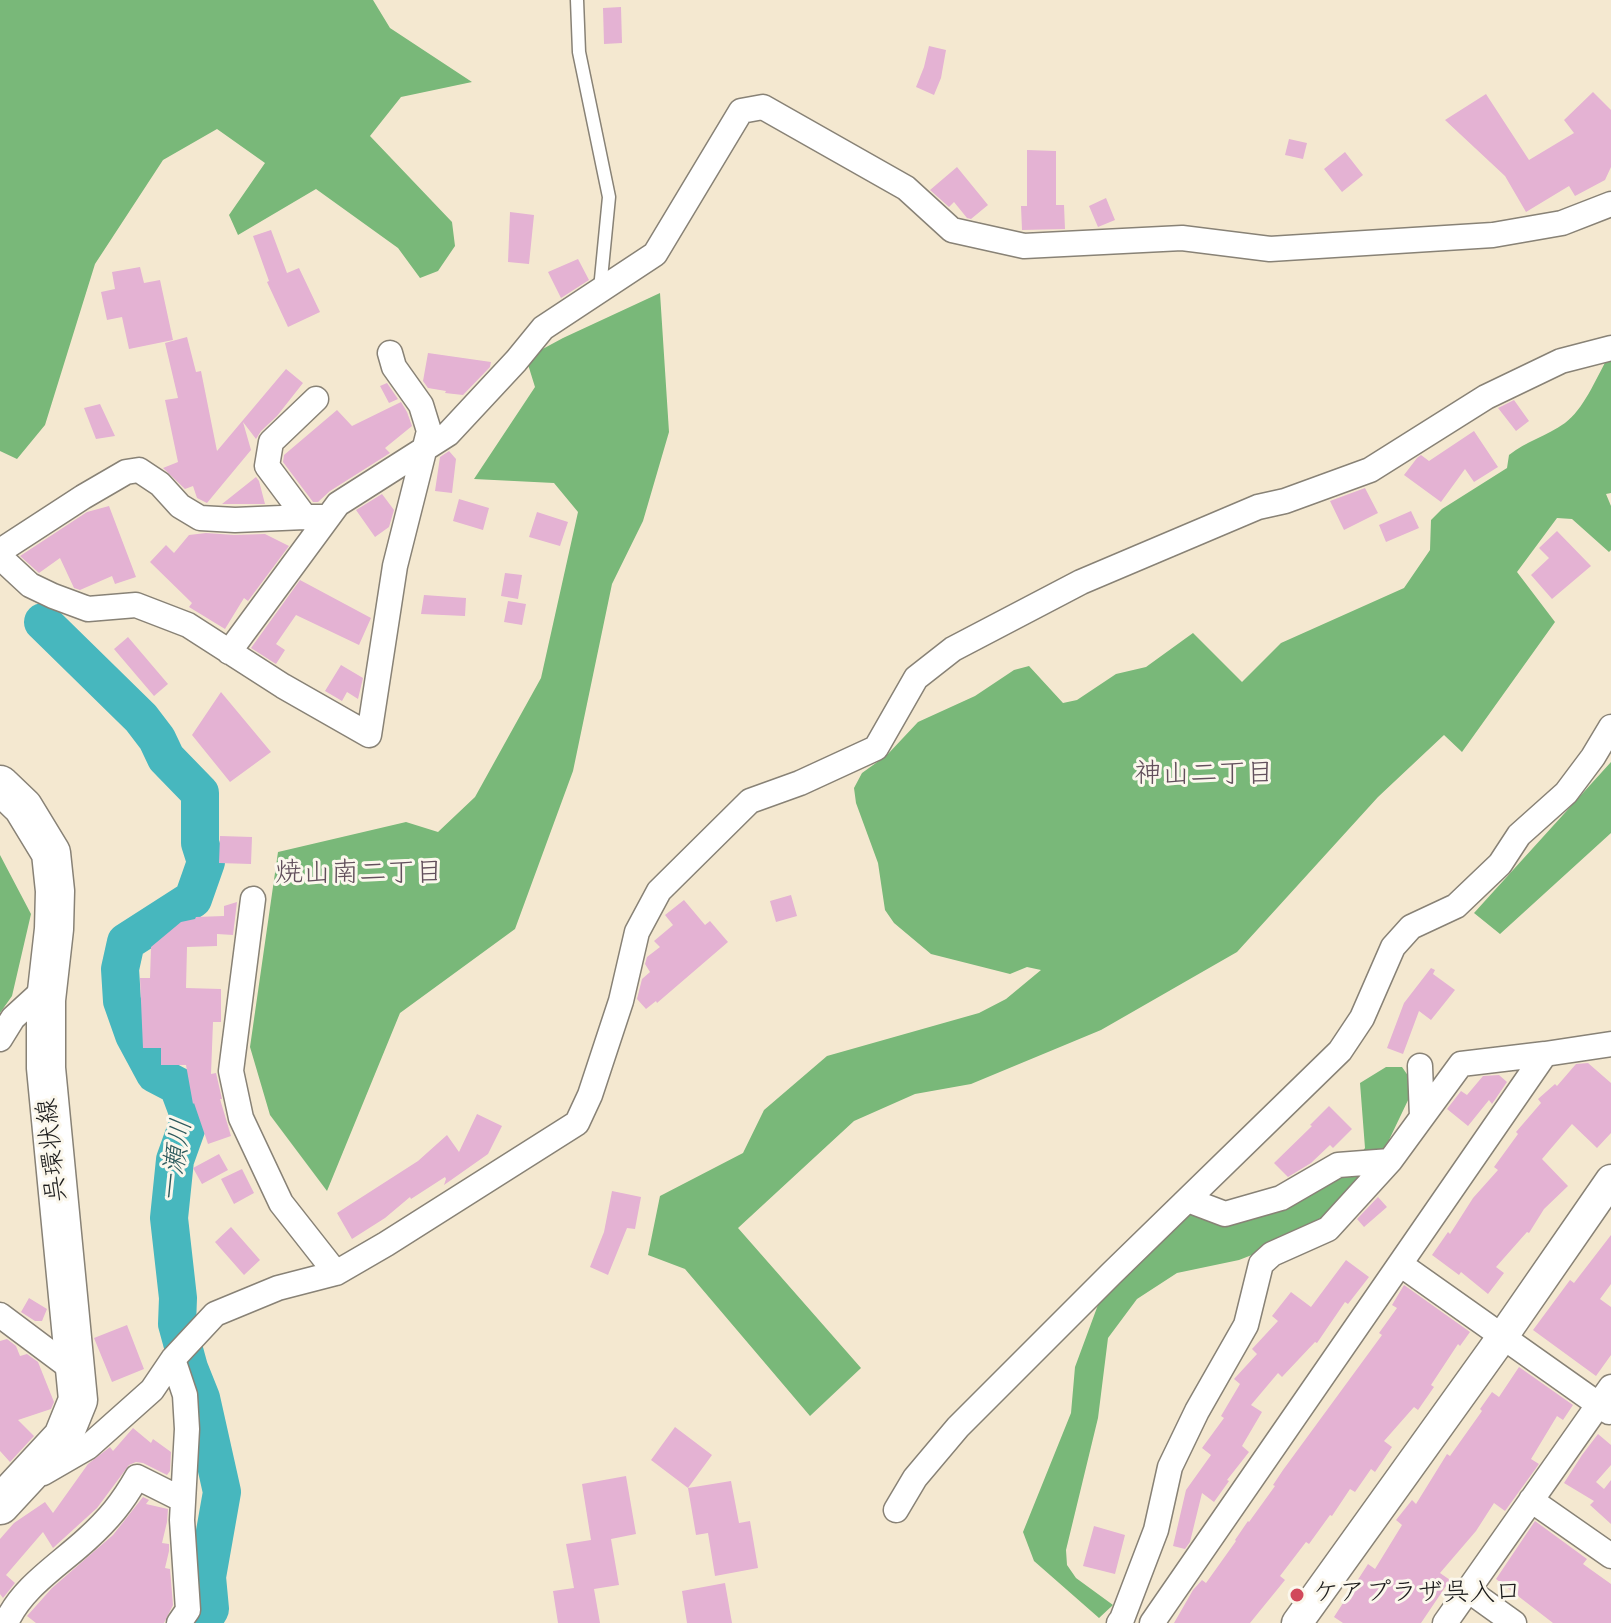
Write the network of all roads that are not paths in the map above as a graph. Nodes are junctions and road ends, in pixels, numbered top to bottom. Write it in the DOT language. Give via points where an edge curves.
graph roads {
  1 [pos="577,0"];
  2 [pos="1611,204"];
  3 [pos="600,291"];
  4 [pos="1611,348"];
  5 [pos="390,353"];
  6 [pos="316,399"];
  7 [pos="423,451"];
  8 [pos="316,517"];
  9 [pos="0,551"];
  10 [pos="0,557"];
  11 [pos="229,652"];
  12 [pos="1611,727"];
  13 [pos="0,785"];
  14 [pos="253,899"];
  15 [pos="48,986"];
  16 [pos="0,1039"];
  17 [pos="1611,1044"];
  18 [pos="1545,1054"];
  19 [pos="1420,1066"];
  20 [pos="1422,1117"];
  21 [pos="1390,1161"];
  22 [pos="1611,1180"];
  23 [pos="1188,1200"];
  24 [pos="1400,1264"];
  25 [pos="336,1273"];
  26 [pos="2,1319"];
  27 [pos="1503,1336"];
  28 [pos="173,1359"];
  29 [pos="76,1372"];
  30 [pos="1607,1402"];
  31 [pos="8,1497"];
  32 [pos="183,1500"];
  33 [pos="1531,1500"];
  34 [pos="896,1510"];
  35 [pos="1611,1556"];
  36 [pos="1468,1590"];
  37 [pos="6,1623"];
  38 [pos="179,1623"];
  39 [pos="1119,1623"];
  40 [pos="1152,1623"];
  41 [pos="1297,1623"];
  42 [pos="1445,1623"];
  43 [pos="1514,1623"];
  1 -- 3 [label="lane" via="579,52 609,197"];
  2 -- 3 [label="street" via="1562,223 1493,235 1270,249 1182,238 1024,246 952,230 906,188 763,107 741,111 655,254"];
  3 -- 7 [label="street" via="543,328 448,434"];
  4 -- 25 [label="street" via="1561,361 1486,397 1370,470 1258,507 1081,582 953,649 916,678 876,748 750,801 659,891 637,932 621,1001 577,1123"];
  5 -- 7 [label="street" via="421,405 429,431"];
  6 -- 8 [label="street" via="271,442 267,466"];
  7 -- 8 [label="street"];
  7 -- 11 [label="street" via="395,566 369,735"];
  8 -- 9 [label="street" via="200,518 139,470 83,497"];
  8 -- 11 [label="street"];
  10 -- 11 [label="street" via="30,585 53,596 88,609 136,605 188,625"];
  12 -- 23 [label="street" via="1566,793 1519,835 1500,864 1456,906 1411,927 1393,947 1362,1018 1340,1051"];
  13 -- 15 [label="main road, 呉環状線" via="23,807 51,853 55,917"];
  14 -- 25 [label="street" via="231,1071 241,1118 281,1203"];
  15 -- 16 [label="street" via="13,1018"];
  15 -- 29 [label="main road, 呉環状線" via="46,1068"];
  17 -- 18 [label="street"];
  18 -- 20 [label="street" via="1461,1064"];
  18 -- 24 [label="street"];
  19 -- 20 [label="street"];
  20 -- 21 [label="street"];
  21 -- 23 [label="street" via="1338,1165 1281,1198 1225,1214"];
  21 -- 39 [label="street" via="1328,1229 1261,1264 1246,1325 1170,1467 1156,1530"];
  22 -- 27 [label="street"];
  23 -- 34 [label="street" via="958,1427"];
  24 -- 27 [label="street"];
  24 -- 40 [label="street"];
  25 -- 28 [label="street" via="278,1288 215,1314"];
  26 -- 29 [label="street"];
  27 -- 30 [label="street"];
  27 -- 41 [label="street"];
  28 -- 31 [label="street" via="152,1390 88,1447"];
  28 -- 32 [label="street" via="185,1395"];
  29 -- 31 [label="main road, 呉環状線" via="78,1400 63,1437"];
  30 -- 33 [label="street"];
  32 -- 37 [label="street" via="137,1477 120,1505 43,1576"];
  32 -- 38 [label="street" via="188,1610"];
  33 -- 35 [label="street"];
  33 -- 36 [label="street"];
  36 -- 42 [label="street"];
  36 -- 43 [label="street"];
}
